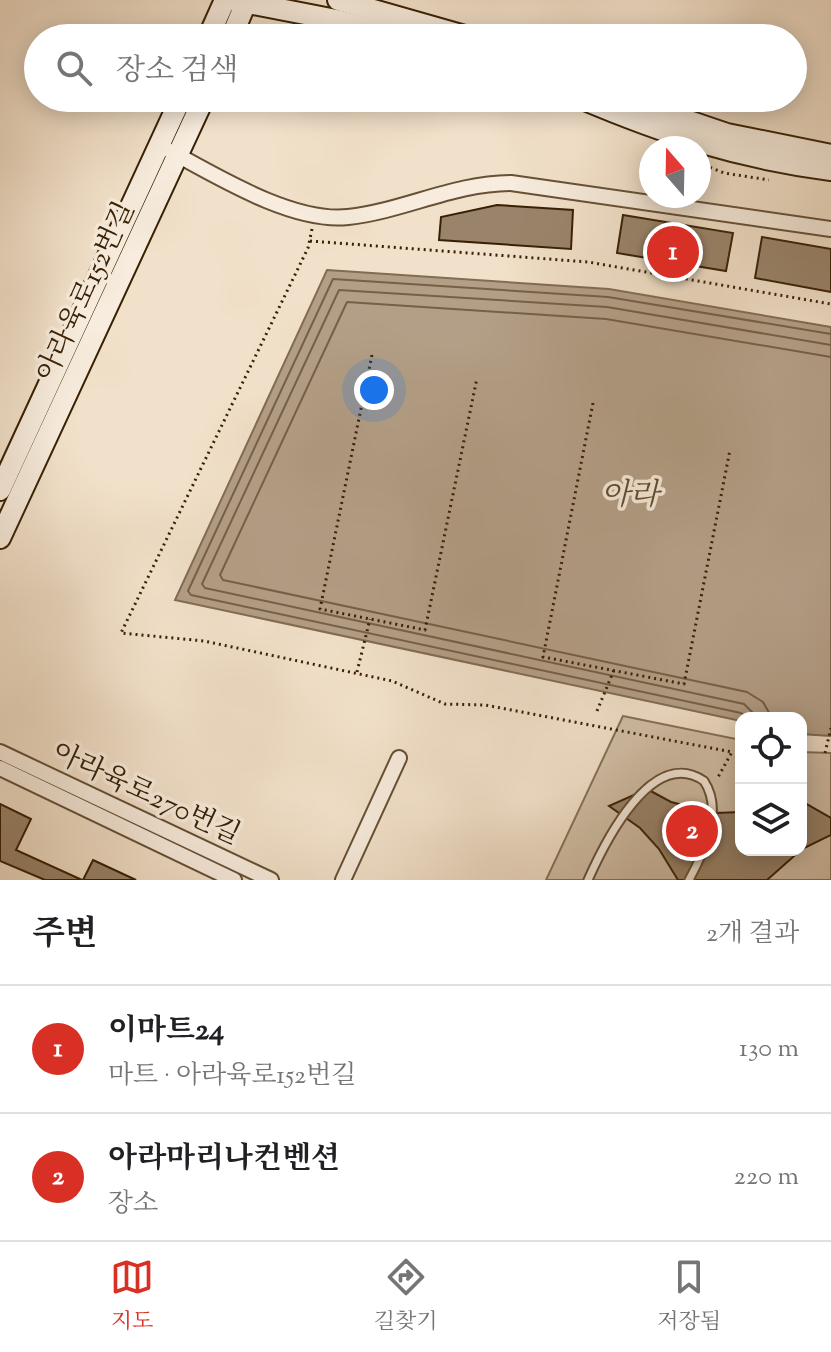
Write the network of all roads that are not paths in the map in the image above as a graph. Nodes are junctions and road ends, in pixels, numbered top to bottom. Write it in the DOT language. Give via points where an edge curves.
graph roads {
  1 [pos="225,0"];
  2 [pos="338,0"];
  3 [pos="242,1"];
  4 [pos="214,24"];
  5 [pos="235,24"];
  6 [pos="343,24"];
  7 [pos="423,24"];
  8 [pos="174,112"];
  9 [pos="198,112"];
  10 [pos="614,112"];
  11 [pos="662,112"];
  12 [pos="159,145"];
  13 [pos="831,155"];
  14 [pos="178,156"];
  15 [pos="831,170"];
  16 [pos="831,229"];
  17 [pos="0,490"];
  18 [pos="0,538"];
  19 [pos="0,752"];
  20 [pos="399,758"];
  21 [pos="0,768"];
  22 [pos="234,880"];
  23 [pos="271,880"];
  24 [pos="343,880"];
  25 [pos="588,880"];
  26 [pos="689,880"];
  1 -- 4 [label="street"];
  2 -- 7 [label="street"];
  3 -- 5 [label="street"];
  3 -- 6 [label="street"];
  8 -- 12 [label="street, 아라육로152번길"];
  9 -- 14 [label="street, 아라육로152번길"];
  10 -- 15 [label="street" via="676,138"];
  11 -- 13 [label="street" via="727,134"];
  12 -- 14 [label="street"];
  12 -- 17 [label="street, 아라육로152번길"];
  14 -- 16 [label="street" via="311,215 359,216 459,188 511,183"];
  14 -- 18 [label="street, 아라육로152번길"];
  19 -- 23 [label="street, 아라육로270번길"];
  20 -- 24 [label="street"];
  21 -- 22 [label="street, 아라육로270번길"];
  25 -- 26 [label="lane" via="622,819 649,786 666,776 685,774 700,778 713,804"];
}
